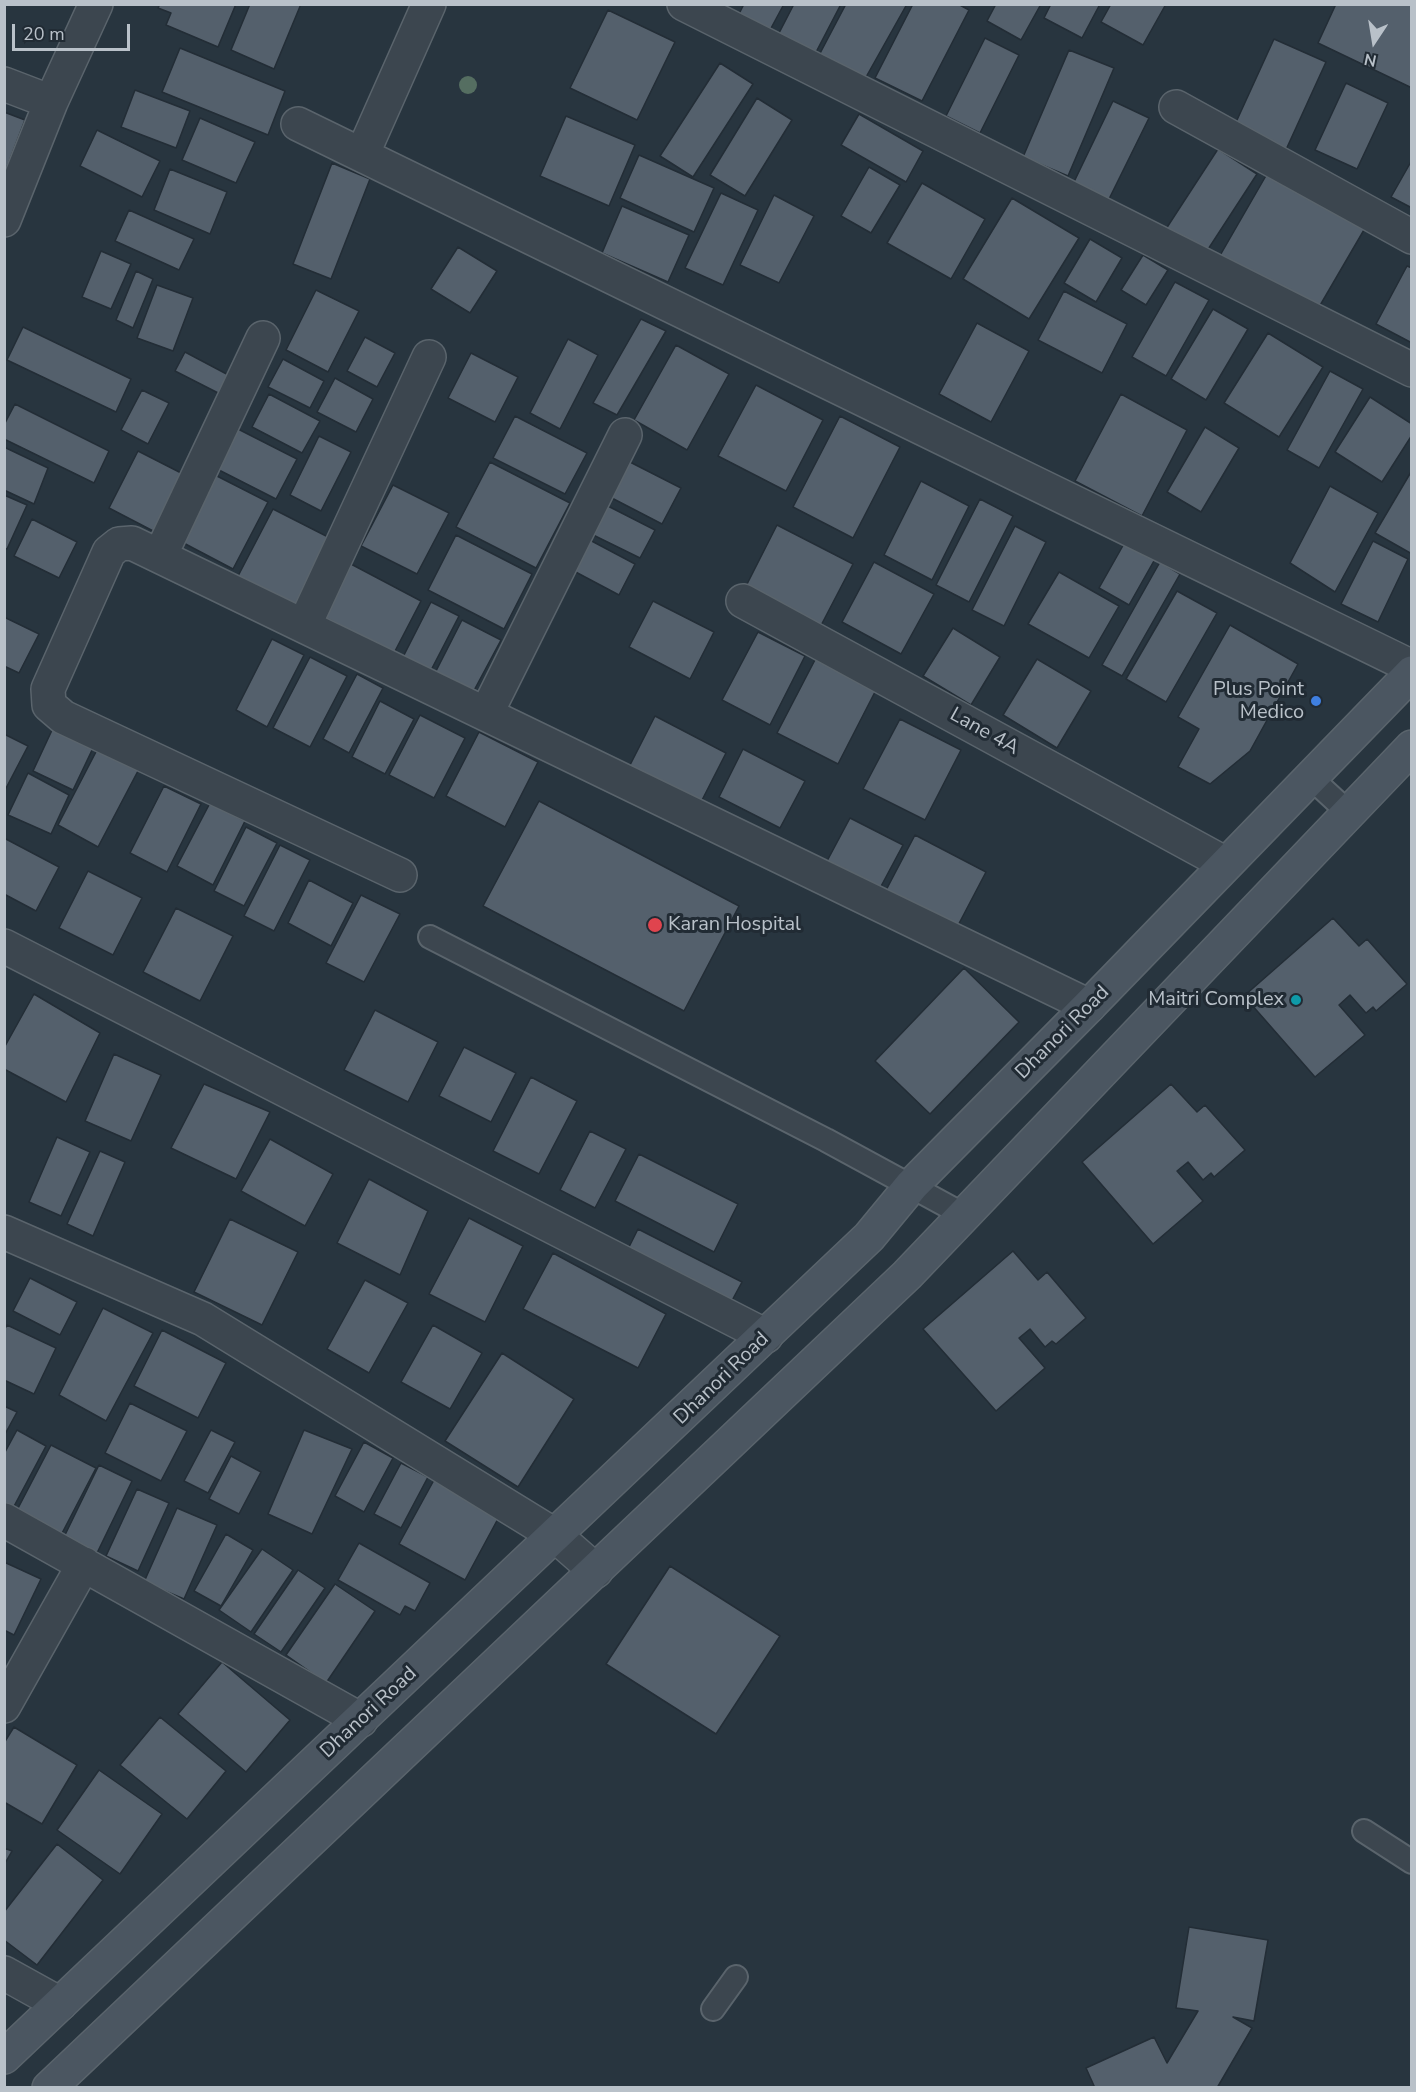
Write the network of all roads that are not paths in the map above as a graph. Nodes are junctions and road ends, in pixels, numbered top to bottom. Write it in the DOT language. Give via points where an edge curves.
graph roads {
  1 [pos="96,4"];
  2 [pos="429,4"];
  3 [pos="684,4"];
  4 [pos="4,84"];
  5 [pos="51,102"];
  6 [pos="1176,107"];
  7 [pos="298,124"];
  8 [pos="363,155"];
  9 [pos="4,220"];
  10 [pos="1412,237"];
  11 [pos="263,338"];
  12 [pos="429,357"];
  13 [pos="1412,370"];
  14 [pos="625,435"];
  15 [pos="160,556"];
  16 [pos="743,600"];
  17 [pos="304,626"];
  18 [pos="1412,667"];
  19 [pos="1412,673"];
  20 [pos="486,714"];
  21 [pos="1412,747"];
  22 [pos="1310,777"];
  23 [pos="1349,813"];
  24 [pos="1226,864"];
  25 [pos="400,875"];
  26 [pos="430,937"];
  27 [pos="4,946"];
  28 [pos="1089,1006"];
  29 [pos="912,1185"];
  30 [pos="963,1215"];
  31 [pos="4,1232"];
  32 [pos="766,1336"];
  33 [pos="4,1520"];
  34 [pos="556,1536"];
  35 [pos="84,1564"];
  36 [pos="596,1571"];
  37 [pos="4,1706"];
  38 [pos="361,1720"];
  39 [pos="1364,1832"];
  40 [pos="1412,1862"];
  41 [pos="4,1973"];
  42 [pos="736,1977"];
  43 [pos="60,2004"];
  44 [pos="713,2009"];
  45 [pos="4,2057"];
  46 [pos="50,2088"];
  1 -- 5 [label="street"];
  2 -- 8 [label="street"];
  3 -- 13 [label="street"];
  4 -- 5 [label="street"];
  5 -- 9 [label="street"];
  6 -- 10 [label="street"];
  7 -- 8 [label="street"];
  8 -- 18 [label="street"];
  11 -- 15 [label="street"];
  12 -- 17 [label="street"];
  14 -- 20 [label="street"];
  15 -- 17 [label="street"];
  15 -- 25 [label="street" via="132,543 119,544 109,552 48,689 49,705 63,717"];
  16 -- 24 [label="street, Lane 4A"];
  17 -- 20 [label="street"];
  19 -- 22 [label="main road, Dhanori Road"];
  20 -- 28 [label="street"];
  21 -- 23 [label="main road"];
  22 -- 23 [label="lane"];
  22 -- 24 [label="main road, Dhanori Road"];
  23 -- 30 [label="main road"];
  24 -- 28 [label="main road, Dhanori Road"];
  26 -- 29 [label="lane"];
  27 -- 32 [label="street"];
  28 -- 29 [label="main road, Dhanori Road"];
  29 -- 30 [label="lane"];
  29 -- 32 [label="main road, Dhanori Road" via="869,1237"];
  30 -- 36 [label="main road" via="907,1275"];
  31 -- 34 [label="street" via="203,1319"];
  32 -- 34 [label="main road, Dhanori Road"];
  33 -- 35 [label="street"];
  34 -- 36 [label="street"];
  34 -- 38 [label="main road, Dhanori Road"];
  35 -- 37 [label="street"];
  35 -- 38 [label="street"];
  36 -- 46 [label="main road"];
  38 -- 43 [label="main road, Dhanori Road"];
  39 -- 40 [label="lane"];
  41 -- 43 [label="street"];
  42 -- 44 [label="lane"];
  43 -- 45 [label="main road, Dhanori Road"];
}
